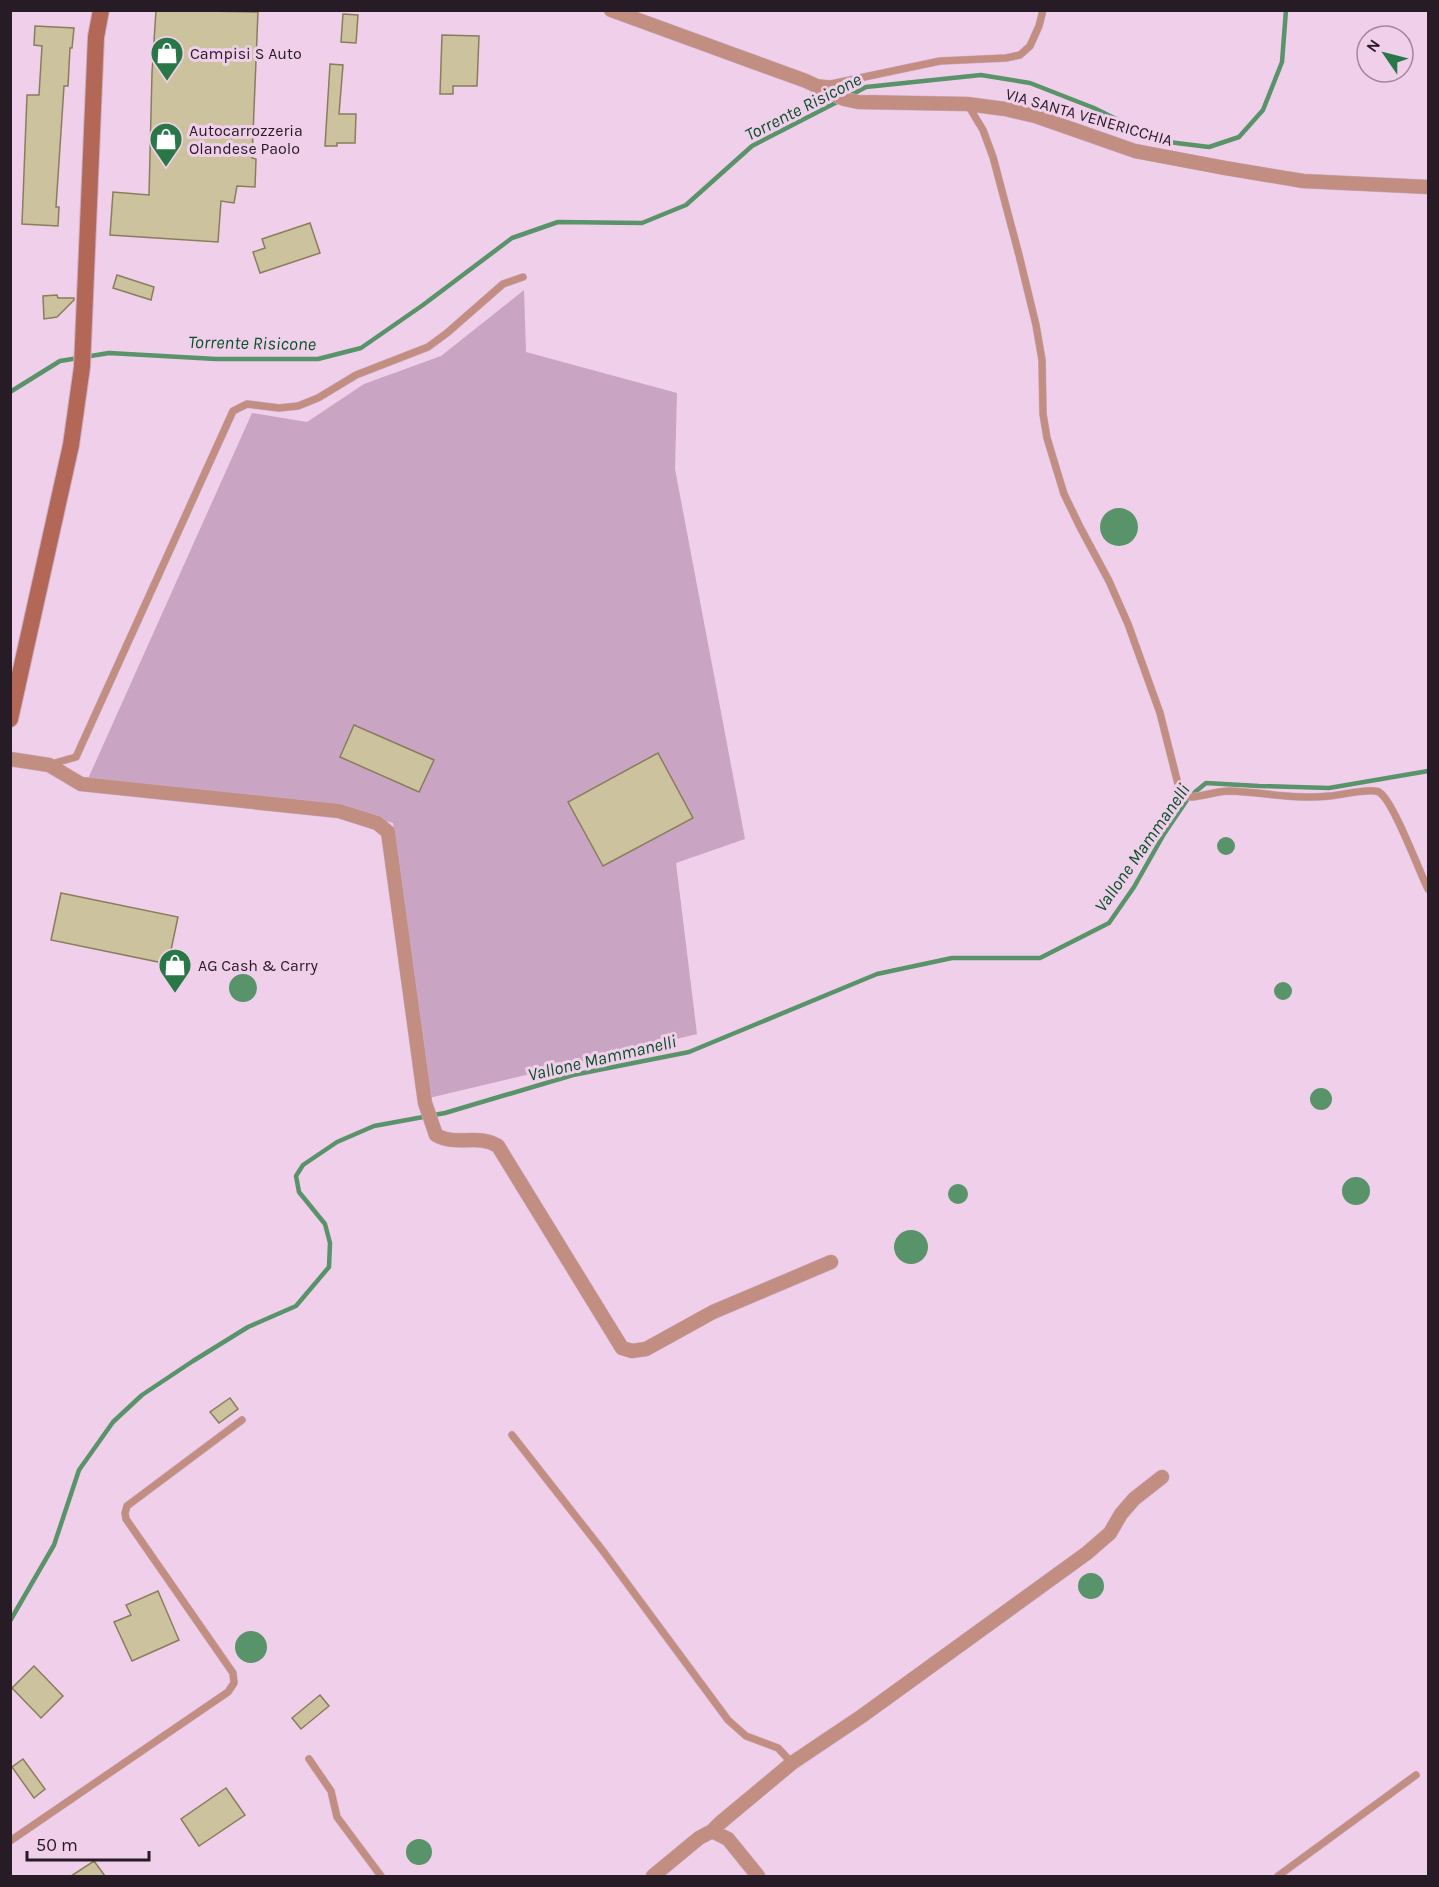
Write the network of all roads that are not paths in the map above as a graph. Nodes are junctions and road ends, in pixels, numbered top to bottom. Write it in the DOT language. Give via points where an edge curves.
graph roads {
  1 [pos="91,10"];
  2 [pos="101,10"];
  3 [pos="611,10"];
  4 [pos="1043,10"];
  5 [pos="96,37"];
  6 [pos="806,81"];
  7 [pos="967,104"];
  8 [pos="1428,187"];
  9 [pos="523,277"];
  10 [pos="10,719"];
  11 [pos="10,759"];
  12 [pos="49,765"];
  13 [pos="1428,889"];
  14 [pos="831,1262"];
  15 [pos="242,1420"];
  16 [pos="512,1435"];
  17 [pos="1162,1477"];
  18 [pos="309,1759"];
  19 [pos="792,1763"];
  20 [pos="1416,1775"];
  21 [pos="712,1831"];
  22 [pos="10,1841"];
  23 [pos="381,1876"];
  24 [pos="653,1876"];
  25 [pos="758,1876"];
  26 [pos="1278,1876"];
  1 -- 5 [label="main road"];
  2 -- 5 [label="main road"];
  3 -- 6 [label="street, VIA SANTA VENERICCHIA"];
  4 -- 6 [label="lane" via="1030,46 1020,56 940,61 831,84"];
  5 -- 10 [label="main road" via="82,366 70,445"];
  6 -- 7 [label="street, VIA SANTA VENERICCHIA" via="858,102"];
  7 -- 8 [label="street, VIA SANTA VENERICCHIA" via="1035,116 1135,151 1225,168 1303,180"];
  7 -- 13 [label="lane" via="993,157 1034,315 1042,360 1047,438 1064,494 1128,624 1160,713 1178,784 1189,797 1227,791 1289,797 1339,796 1370,790 1379,793 1391,809"];
  9 -- 12 [label="lane" via="503,284 428,347 356,375 318,398 298,406 247,404 233,411 76,757"];
  11 -- 12 [label="street"];
  12 -- 14 [label="street" via="81,784 339,811 377,823 387,832 425,1103 436,1135 446,1140 488,1140 498,1146 622,1348 646,1349 713,1312"];
  15 -- 22 [label="lane" via="127,1506 125,1513 233,1673 234,1683 228,1692"];
  16 -- 19 [label="lane" via="728,1720 746,1736 778,1748"];
  17 -- 19 [label="street" via="1134,1499 1110,1533 1087,1553"];
  18 -- 23 [label="lane" via="331,1791 336,1817"];
  19 -- 21 [label="street"];
  20 -- 26 [label="lane"];
  21 -- 24 [label="street"];
  21 -- 25 [label="street" via="728,1839"];
}
